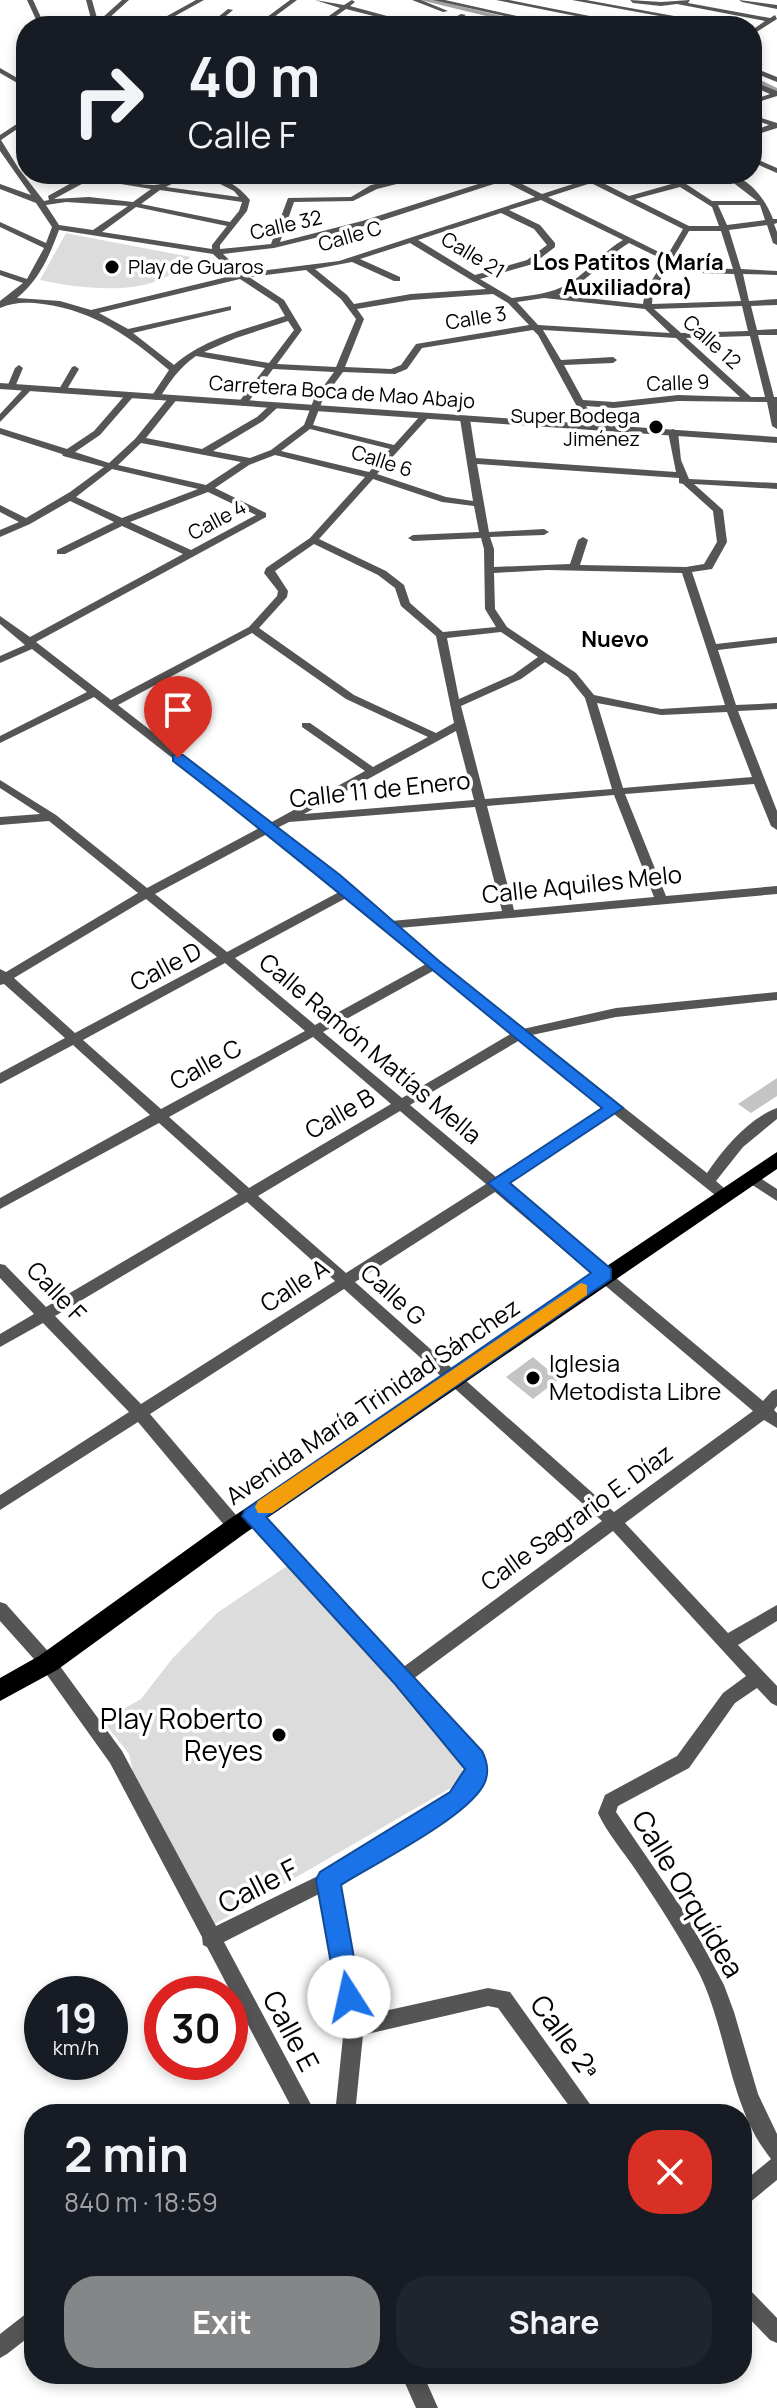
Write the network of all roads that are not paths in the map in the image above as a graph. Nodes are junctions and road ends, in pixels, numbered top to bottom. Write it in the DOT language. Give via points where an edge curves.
graph roads {
  1 [pos="126,0"];
  2 [pos="201,0"];
  3 [pos="294,0"];
  4 [pos="318,0"];
  5 [pos="356,0"];
  6 [pos="415,0"];
  7 [pos="498,0"];
  8 [pos="575,0"];
  9 [pos="629,0"];
  10 [pos="692,0"];
  11 [pos="742,0"];
  12 [pos="442,1"];
  13 [pos="680,3"];
  14 [pos="347,5"];
  15 [pos="777,7"];
  16 [pos="629,9"];
  17 [pos="230,10"];
  18 [pos="406,10"];
  19 [pos="478,11"];
  20 [pos="463,15"];
  21 [pos="107,16"];
  22 [pos="171,16"];
  23 [pos="223,16"];
  24 [pos="273,16"];
  25 [pos="332,16"];
  26 [pos="384,16"];
  27 [pos="398,16"];
  28 [pos="468,16"];
  29 [pos="505,16"];
  30 [pos="575,16"];
  31 [pos="622,16"];
  32 [pos="669,16"];
  33 [pos="761,16"];
  34 [pos="0,140"];
  35 [pos="16,154"];
  36 [pos="6,155"];
  37 [pos="777,160"];
  38 [pos="16,163"];
  39 [pos="763,164"];
  40 [pos="777,171"];
  41 [pos="32,184"];
  42 [pos="76,184"];
  43 [pos="137,184"];
  44 [pos="166,184"];
  45 [pos="226,184"];
  46 [pos="387,184"];
  47 [pos="476,184"];
  48 [pos="513,184"];
  49 [pos="582,184"];
  50 [pos="600,184"];
  51 [pos="681,184"];
  52 [pos="739,184"];
  53 [pos="0,186"];
  54 [pos="158,188"];
  55 [pos="536,197"];
  56 [pos="630,198"];
  57 [pos="246,200"];
  58 [pos="44,203"];
  59 [pos="711,203"];
  60 [pos="763,203"];
  61 [pos="132,207"];
  62 [pos="500,209"];
  63 [pos="774,222"];
  64 [pos="0,224"];
  65 [pos="233,225"];
  66 [pos="56,227"];
  67 [pos="723,227"];
  68 [pos="687,228"];
  69 [pos="95,233"];
  70 [pos="410,239"];
  71 [pos="626,242"];
  72 [pos="777,243"];
  73 [pos="274,246"];
  74 [pos="49,247"];
  75 [pos="216,252"];
  76 [pos="353,259"];
  77 [pos="666,265"];
  78 [pos="309,268"];
  79 [pos="739,273"];
  80 [pos="777,273"];
  81 [pos="3,275"];
  82 [pos="241,276"];
  83 [pos="477,277"];
  84 [pos="397,279"];
  85 [pos="30,283"];
  86 [pos="497,291"];
  87 [pos="540,295"];
  88 [pos="10,300"];
  89 [pos="511,301"];
  90 [pos="777,302"];
  91 [pos="744,304"];
  92 [pos="0,305"];
  93 [pos="352,307"];
  94 [pos="647,307"];
  95 [pos="228,308"];
  96 [pos="94,312"];
  97 [pos="291,317"];
  98 [pos="533,327"];
  99 [pos="130,331"];
  100 [pos="777,332"];
  101 [pos="754,333"];
  102 [pos="678,336"];
  103 [pos="195,353"];
  104 [pos="613,360"];
  105 [pos="559,363"];
  106 [pos="271,366"];
  107 [pos="19,368"];
  108 [pos="172,368"];
  109 [pos="75,369"];
  110 [pos="337,369"];
  111 [pos="777,376"];
  112 [pos="766,377"];
  113 [pos="6,386"];
  114 [pos="29,388"];
  115 [pos="62,391"];
  116 [pos="130,395"];
  117 [pos="156,397"];
  118 [pos="173,398"];
  119 [pos="749,400"];
  120 [pos="774,400"];
  121 [pos="243,403"];
  122 [pos="580,403"];
  123 [pos="274,406"];
  124 [pos="314,410"];
  125 [pos="424,417"];
  126 [pos="1,418"];
  127 [pos="465,419"];
  128 [pos="308,426"];
  129 [pos="586,426"];
  130 [pos="777,426"];
  131 [pos="0,431"];
  132 [pos="673,432"];
  133 [pos="142,440"];
  134 [pos="777,440"];
  135 [pos="396,448"];
  136 [pos="204,452"];
  137 [pos="274,452"];
  138 [pos="66,454"];
  139 [pos="250,461"];
  140 [pos="472,461"];
  141 [pos="110,466"];
  142 [pos="369,477"];
  143 [pos="681,478"];
  144 [pos="777,486"];
  145 [pos="208,488"];
  146 [pos="69,497"];
  147 [pos="478,504"];
  148 [pos="0,508"];
  149 [pos="124,521"];
  150 [pos="27,522"];
  151 [pos="544,532"];
  152 [pos="0,534"];
  153 [pos="485,536"];
  154 [pos="413,538"];
  155 [pos="313,540"];
  156 [pos="583,540"];
  157 [pos="61,552"];
  158 [pos="191,554"];
  159 [pos="574,568"];
  160 [pos="490,570"];
  161 [pos="686,570"];
  162 [pos="0,619"];
  163 [pos="253,629"];
  164 [pos="503,629"];
  165 [pos="441,635"];
  166 [pos="777,640"];
  167 [pos="31,643"];
  168 [pos="711,648"];
  169 [pos="545,657"];
  170 [pos="0,660"];
  171 [pos="94,693"];
  172 [pos="590,698"];
  173 [pos="109,705"];
  174 [pos="455,705"];
  175 [pos="777,706"];
  176 [pos="730,707"];
  177 [pos="460,724"];
  178 [pos="306,725"];
  179 [pos="436,737"];
  180 [pos="0,740"];
  181 [pos="372,771"];
  182 [pos="758,780"];
  183 [pos="0,783"];
  184 [pos="618,790"];
  185 [pos="480,802"];
  186 [pos="52,817"];
  187 [pos="286,819"];
  188 [pos="0,821"];
  189 [pos="777,826"];
  190 [pos="270,828"];
  191 [pos="777,890"];
  192 [pos="350,891"];
  193 [pos="147,893"];
  194 [pos="661,899"];
  195 [pos="509,915"];
  196 [pos="391,925"];
  197 [pos="228,959"];
  198 [pos="434,965"];
  199 [pos="2,978"];
  200 [pos="777,996"];
  201 [pos="311,1031"];
  202 [pos="521,1034"];
  203 [pos="74,1040"];
  204 [pos="0,1079"];
  205 [pos="401,1104"];
  206 [pos="614,1108"];
  207 [pos="777,1113"];
  208 [pos="159,1116"];
  209 [pos="777,1159"];
  210 [pos="751,1177"];
  211 [pos="497,1183"];
  212 [pos="716,1189"];
  213 [pos="247,1194"];
  214 [pos="777,1196"];
  215 [pos="0,1204"];
  216 [pos="0,1269"];
  217 [pos="604,1274"];
  218 [pos="344,1281"];
  219 [pos="45,1315"];
  220 [pos="0,1341"];
  221 [pos="452,1378"];
  222 [pos="777,1395"];
  223 [pos="140,1413"];
  224 [pos="771,1416"];
  225 [pos="0,1503"];
  226 [pos="613,1521"];
  227 [pos="244,1522"];
  228 [pos="0,1609"];
  229 [pos="777,1612"];
  230 [pos="728,1642"];
  231 [pos="48,1663"];
  232 [pos="403,1677"];
  233 [pos="757,1678"];
  234 [pos="0,1690"];
  235 [pos="777,1698"];
  236 [pos="328,1880"];
  237 [pos="210,1939"];
  238 [pos="354,2027"];
  239 [pos="301,2104"];
  240 [pos="346,2104"];
  241 [pos="580,2104"];
  242 [pos="752,2104"];
  243 [pos="752,2104"];
  244 [pos="777,2152"];
  245 [pos="777,2167"];
  246 [pos="752,2188"];
  247 [pos="752,2307"];
  248 [pos="24,2328"];
  249 [pos="777,2333"];
  250 [pos="0,2347"];
  251 [pos="416,2384"];
  252 [pos="427,2408"];
  1 -- 21 [label="street"];
  2 -- 22 [label="street"];
  3 -- 24 [label="street"];
  4 -- 14 [label="street"];
  5 -- 14 [label="street"];
  6 -- 20 [label="street"];
  7 -- 19 [label="street"];
  7 -- 30 [label="street"];
  8 -- 16 [label="street"];
  9 -- 13 [label="street"];
  10 -- 13 [label="street"];
  11 -- 15 [label="street"];
  12 -- 19 [label="street"];
  13 -- 33 [label="street"];
  14 -- 25 [label="street"];
  14 -- 26 [label="street"];
  16 -- 31 [label="street"];
  16 -- 32 [label="street"];
  17 -- 23 [label="street"];
  18 -- 27 [label="street"];
  19 -- 29 [label="street"];
  20 -- 28 [label="street"];
  34 -- 36 [label="street"];
  35 -- 36 [label="street"];
  36 -- 38 [label="street"];
  37 -- 39 [label="street"];
  39 -- 40 [label="street"];
  41 -- 58 [label="street"];
  42 -- 58 [label="street"];
  43 -- 54 [label="street"];
  44 -- 54 [label="street"];
  45 -- 57 [label="street"];
  46 -- 73 [label="street" via="353,199 291,200"];
  47 -- 73 [label="street, Calle 32" via="365,223"];
  48 -- 55 [label="street"];
  49 -- 55 [label="street, Calle C"];
  50 -- 56 [label="street"];
  51 -- 56 [label="street"];
  51 -- 59 [label="street"];
  52 -- 60 [label="street"];
  53 -- 58 [label="street"];
  54 -- 57 [label="street"];
  54 -- 61 [label="street"];
  55 -- 62 [label="street, Calle C"];
  55 -- 71 [label="street"];
  56 -- 68 [label="street"];
  57 -- 65 [label="street"];
  58 -- 61 [label="street" via="62,199"];
  58 -- 66 [label="street"];
  59 -- 60 [label="street"];
  59 -- 67 [label="street"];
  60 -- 63 [label="street"];
  61 -- 65 [label="street"];
  61 -- 69 [label="street"];
  62 -- 70 [label="street, Calle C"];
  62 -- 83 [label="street" via="537,227 552,245 530,262"];
  63 -- 67 [label="street"];
  63 -- 72 [label="street"];
  64 -- 74 [label="street"];
  65 -- 75 [label="street"];
  66 -- 69 [label="street, Calle 32"];
  66 -- 74 [label="street"];
  67 -- 68 [label="street"];
  67 -- 79 [label="street"];
  68 -- 77 [label="street"];
  69 -- 75 [label="street, Calle 32"];
  70 -- 76 [label="street, Calle C"];
  70 -- 83 [label="street, Calle 21"];
  71 -- 77 [label="street"];
  71 -- 87 [label="street" via="597,259 578,281"];
  73 -- 75 [label="street, Calle 32"];
  74 -- 85 [label="street"];
  75 -- 82 [label="street"];
  76 -- 78 [label="street, Calle C"];
  76 -- 84 [label="street"];
  77 -- 79 [label="street"];
  77 -- 94 [label="street" via="649,292"];
  78 -- 82 [label="street, Calle C"];
  78 -- 93 [label="street"];
  79 -- 80 [label="street"];
  79 -- 91 [label="street"];
  81 -- 85 [label="street"];
  82 -- 96 [label="street, Calle C"];
  82 -- 97 [label="street" via="281,302"];
  83 -- 86 [label="street, Calle 21"];
  85 -- 88 [label="street"];
  86 -- 89 [label="street, Calle 21"];
  86 -- 93 [label="street"];
  87 -- 89 [label="street"];
  87 -- 94 [label="street"];
  88 -- 92 [label="street"];
  88 -- 96 [label="street"];
  89 -- 98 [label="street, Calle 21"];
  90 -- 91 [label="street"];
  91 -- 94 [label="street"];
  91 -- 101 [label="street"];
  93 -- 110 [label="street" via="360,319"];
  94 -- 102 [label="street, Calle 12"];
  95 -- 99 [label="street"];
  96 -- 99 [label="street"];
  97 -- 103 [label="street"];
  97 -- 106 [label="street" via="298,330"];
  98 -- 102 [label="street, Calle 3"];
  98 -- 105 [label="street, Calle 21"];
  98 -- 110 [label="street, Calle 3" via="419,346 404,367 392,372"];
  99 -- 108 [label="street"];
  100 -- 101 [label="street, Calle 3"];
  101 -- 102 [label="street, Calle 3"];
  101 -- 112 [label="street"];
  102 -- 119 [label="street, Calle 12"];
  103 -- 106 [label="street, Calle 3"];
  103 -- 108 [label="street"];
  104 -- 105 [label="street"];
  105 -- 122 [label="street, Calle 21"];
  106 -- 110 [label="street, Calle 3"];
  106 -- 121 [label="street"];
  107 -- 113 [label="street"];
  108 -- 117 [label="street"];
  109 -- 115 [label="street"];
  110 -- 124 [label="street"];
  111 -- 112 [label="street"];
  112 -- 120 [label="street"];
  113 -- 114 [label="street, Carretera Boca de Mao Abajo"];
  114 -- 115 [label="street, Carretera Boca de Mao Abajo"];
  114 -- 126 [label="street"];
  115 -- 116 [label="street, Carretera Boca de Mao Abajo"];
  116 -- 117 [label="street, Carretera Boca de Mao Abajo"];
  116 -- 138 [label="street" via="97,433"];
  117 -- 118 [label="street, Carretera Boca de Mao Abajo"];
  118 -- 121 [label="street, Carretera Boca de Mao Abajo"];
  118 -- 133 [label="street"];
  119 -- 120 [label="street, Calle 9"];
  119 -- 122 [label="street, Calle 9"];
  120 -- 130 [label="street"];
  121 -- 123 [label="street, Carretera Boca de Mao Abajo"];
  122 -- 129 [label="street, Calle 21"];
  123 -- 124 [label="street, Carretera Boca de Mao Abajo"];
  123 -- 136 [label="street"];
  124 -- 125 [label="street, Carretera Boca de Mao Abajo"];
  124 -- 128 [label="street"];
  125 -- 127 [label="street, Carretera Boca de Mao Abajo"];
  125 -- 135 [label="street"];
  127 -- 129 [label="street, Carretera Boca de Mao Abajo"];
  127 -- 140 [label="street"];
  128 -- 135 [label="street"];
  128 -- 137 [label="street"];
  129 -- 132 [label="street, Carretera Boca de Mao Abajo"];
  131 -- 138 [label="street, Calle 4"];
  132 -- 134 [label="street, Carretera Boca de Mao Abajo"];
  132 -- 143 [label="street"];
  133 -- 136 [label="street"];
  133 -- 141 [label="street"];
  135 -- 142 [label="street"];
  136 -- 139 [label="street"];
  137 -- 139 [label="street"];
  137 -- 142 [label="street, Calle 6"];
  138 -- 141 [label="street, Calle 4"];
  139 -- 145 [label="street"];
  140 -- 143 [label="street"];
  140 -- 147 [label="street"];
  141 -- 145 [label="street, Calle 4"];
  141 -- 146 [label="street"];
  142 -- 147 [label="street, Calle 6" via="445,500"];
  142 -- 155 [label="street"];
  143 -- 144 [label="street"];
  143 -- 161 [label="street" via="718,510 722,542 708,567"];
  145 -- 149 [label="street"];
  145 -- 158 [label="street, Calle 4" via="263,515"];
  146 -- 149 [label="street"];
  146 -- 150 [label="street"];
  147 -- 153 [label="street"];
  148 -- 150 [label="street"];
  149 -- 157 [label="street"];
  149 -- 158 [label="street"];
  150 -- 152 [label="street"];
  151 -- 153 [label="street"];
  153 -- 154 [label="street"];
  153 -- 160 [label="street"];
  155 -- 163 [label="street" via="270,570 282,597"];
  155 -- 165 [label="street" via="382,573 400,587 405,604"];
  156 -- 159 [label="street"];
  158 -- 167 [label="street, Calle 4"];
  159 -- 160 [label="street"];
  159 -- 161 [label="street"];
  160 -- 164 [label="street" via="490,609"];
  161 -- 168 [label="street"];
  162 -- 167 [label="street"];
  163 -- 173 [label="street"];
  163 -- 179 [label="street" via="350,697"];
  164 -- 165 [label="street"];
  164 -- 169 [label="street"];
  165 -- 174 [label="street"];
  166 -- 168 [label="street"];
  167 -- 170 [label="street, Calle 4"];
  167 -- 171 [label="street"];
  168 -- 176 [label="street"];
  169 -- 172 [label="street" via="572,675"];
  169 -- 174 [label="street" via="517,677"];
  171 -- 173 [label="street"];
  171 -- 180 [label="street"];
  172 -- 176 [label="street" via="661,712"];
  172 -- 184 [label="street"];
  173 -- 190 [label="street"];
  174 -- 177 [label="street"];
  175 -- 176 [label="street"];
  176 -- 182 [label="street"];
  177 -- 179 [label="street"];
  177 -- 185 [label="street"];
  178 -- 181 [label="street"];
  179 -- 181 [label="street"];
  181 -- 187 [label="street"];
  182 -- 184 [label="street, Calle 11 de Enero"];
  182 -- 189 [label="street"];
  183 -- 186 [label="street, Calle Ramón Matías Mella"];
  184 -- 185 [label="street, Calle 11 de Enero"];
  184 -- 194 [label="street"];
  185 -- 187 [label="street, Calle 11 de Enero"];
  185 -- 195 [label="street"];
  186 -- 188 [label="street"];
  186 -- 193 [label="street, Calle Ramón Matías Mella"];
  187 -- 190 [label="street, Calle 11 de Enero"];
  190 -- 192 [label="street"];
  190 -- 193 [label="street, Calle 11 de Enero"];
  191 -- 194 [label="street, Calle Aquiles Melo"];
  192 -- 196 [label="street"];
  192 -- 197 [label="street, Calle D"];
  193 -- 197 [label="street, Calle Ramón Matías Mella"];
  193 -- 199 [label="street, Calle 11 de Enero"];
  194 -- 195 [label="street, Calle Aquiles Melo"];
  195 -- 196 [label="street, Calle Aquiles Melo"];
  196 -- 198 [label="street"];
  197 -- 201 [label="street, Calle Ramón Matías Mella"];
  197 -- 203 [label="street, Calle D"];
  198 -- 201 [label="street, Calle C"];
  198 -- 202 [label="street"];
  199 -- 203 [label="street, Calle G"];
  200 -- 202 [label="street, Calle B" via="627,1010 569,1019"];
  201 -- 205 [label="street, Calle Ramón Matías Mella"];
  201 -- 208 [label="street, Calle C"];
  202 -- 205 [label="street, Calle B"];
  202 -- 206 [label="street"];
  203 -- 204 [label="street, Calle D"];
  203 -- 208 [label="street, Calle G"];
  205 -- 211 [label="street, Calle Ramón Matías Mella"];
  205 -- 213 [label="street, Calle B"];
  206 -- 211 [label="street, Calle A"];
  206 -- 212 [label="street"];
  207 -- 212 [label="street" via="731,1148"];
  208 -- 213 [label="street, Calle G"];
  208 -- 215 [label="street, Calle C"];
  209 -- 210 [label="main road, Avenida María Trinidad Sánchez"];
  210 -- 212 [label="main road, Avenida María Trinidad Sánchez"];
  210 -- 214 [label="street"];
  211 -- 217 [label="street, Calle Ramón Matías Mella"];
  211 -- 218 [label="street, Calle A"];
  212 -- 217 [label="main road, Avenida María Trinidad Sánchez"];
  213 -- 218 [label="street, Calle G"];
  213 -- 219 [label="street, Calle B"];
  216 -- 219 [label="street, Calle F"];
  217 -- 221 [label="main road, Avenida María Trinidad Sánchez"];
  217 -- 224 [label="street, Calle Ramón Matías Mella"];
  218 -- 221 [label="street, Calle G"];
  218 -- 223 [label="street, Calle A"];
  219 -- 220 [label="street, Calle B"];
  219 -- 223 [label="street, Calle F"];
  221 -- 226 [label="street, Calle G"];
  221 -- 227 [label="main road, Avenida María Trinidad Sánchez"];
  222 -- 224 [label="street, Calle Sagrario E. Díaz"];
  223 -- 225 [label="street, Calle A"];
  223 -- 227 [label="street, Calle F"];
  224 -- 226 [label="street, Calle Sagrario E. Díaz"];
  226 -- 230 [label="street, Calle G"];
  226 -- 232 [label="street, Calle Sagrario E. Díaz"];
  227 -- 231 [label="main road, Avenida María Trinidad Sánchez"];
  227 -- 232 [label="street, Calle F"];
  228 -- 231 [label="street, Calle E"];
  229 -- 230 [label="street"];
  230 -- 233 [label="street, Calle G"];
  231 -- 234 [label="main road, Avenida María Trinidad Sánchez"];
  231 -- 237 [label="street, Calle E" via="116,1757"];
  232 -- 236 [label="street, Calle F" via="474,1758 474,1780 458,1800"];
  233 -- 235 [label="street, Calle G"];
  233 -- 242 [label="street, Calle Orquídea" via="729,1698 683,1762 611,1801 607,1813 677,1918 717,1992"];
  236 -- 237 [label="street, Calle F"];
  236 -- 238 [label="street"];
  237 -- 239 [label="street, Calle E"];
  238 -- 240 [label="street"];
  238 -- 241 [label="street, Calle 2ª" via="488,1997 503,1999"];
  243 -- 244 [label="street, Calle Orquídea" via="759,2127"];
  245 -- 246 [label="street"];
  247 -- 249 [label="street"];
  248 -- 250 [label="street"];
  251 -- 252 [label="street"];
}
